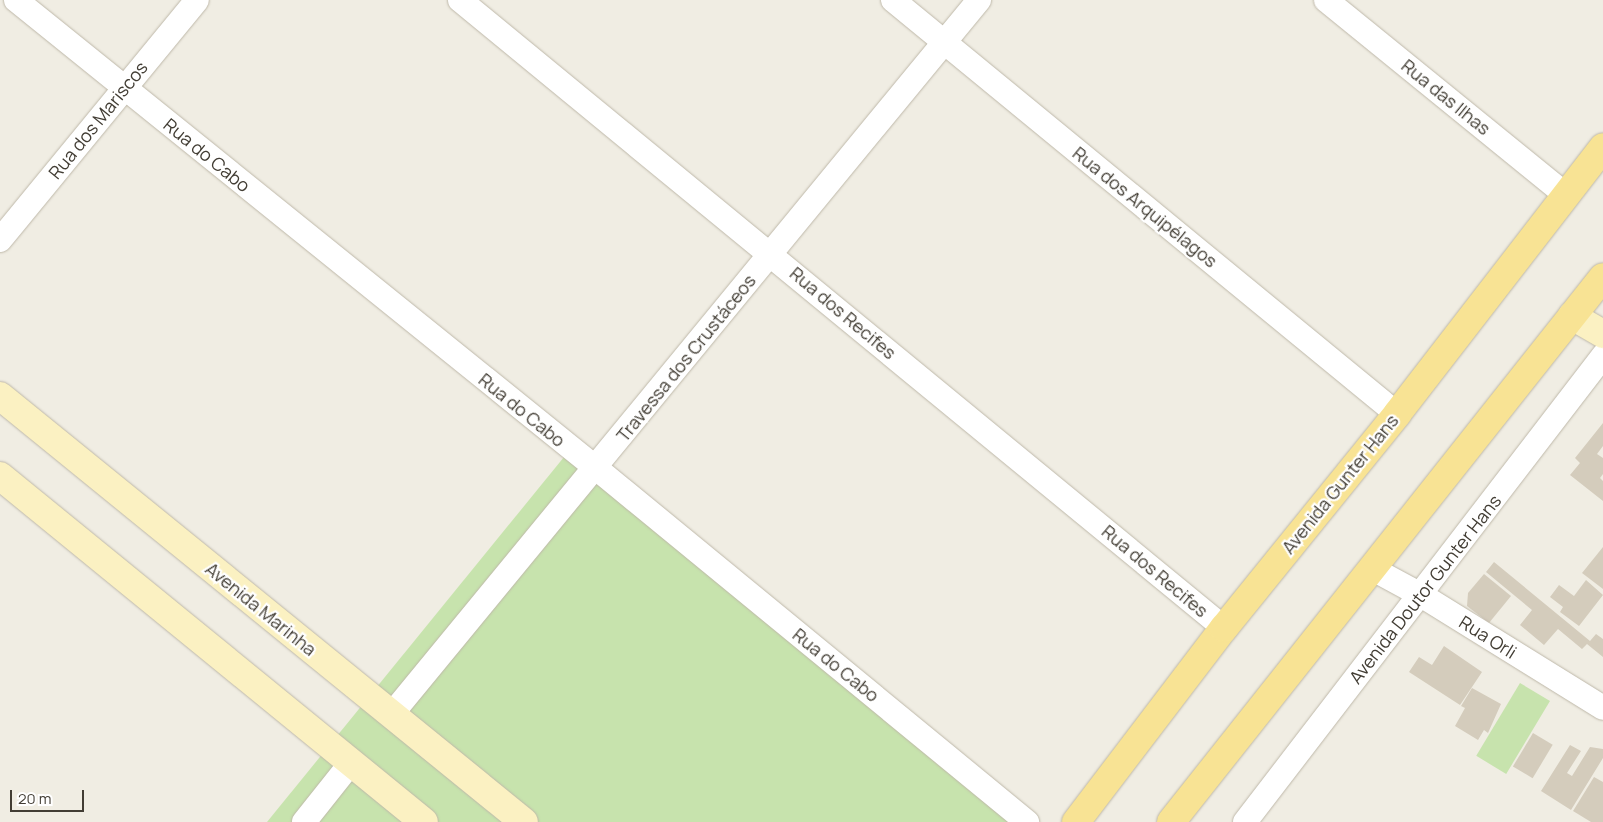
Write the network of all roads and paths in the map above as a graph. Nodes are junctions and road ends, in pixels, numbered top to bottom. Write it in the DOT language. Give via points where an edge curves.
graph roads {
  1 [pos="16,0"];
  2 [pos="197,0"];
  3 [pos="460,0"];
  4 [pos="893,0"];
  5 [pos="980,0"];
  6 [pos="1326,0"];
  7 [pos="945,42"];
  8 [pos="124,88"];
  9 [pos="1603,147"];
  10 [pos="1565,194"];
  11 [pos="0,240"];
  12 [pos="771,253"];
  13 [pos="1603,277"];
  14 [pos="1572,316"];
  15 [pos="1603,334"];
  16 [pos="1603,356"];
  17 [pos="0,396"];
  18 [pos="1397,414"];
  19 [pos="596,468"];
  20 [pos="0,476"];
  21 [pos="1371,568"];
  22 [pos="1421,595"];
  23 [pos="1224,628"];
  24 [pos="1603,708"];
  25 [pos="391,715"];
  26 [pos="351,763"];
  27 [pos="304,822"];
  28 [pos="424,822"];
  29 [pos="524,822"];
  30 [pos="1027,822"];
  31 [pos="1076,822"];
  32 [pos="1171,822"];
  33 [pos="1245,822"];
  1 -- 8 [label="street, Rua do Cabo"];
  2 -- 8 [label="street, Rua dos Mariscos"];
  3 -- 12 [label="street, Rua dos Recifes"];
  4 -- 7 [label="street, Rua dos Arquipélagos"];
  5 -- 7 [label="street, Travessa dos Crustáceos"];
  6 -- 10 [label="street, Rua das Ilhas"];
  7 -- 12 [label="street, Travessa dos Crustáceos"];
  7 -- 18 [label="street, Rua dos Arquipélagos"];
  8 -- 11 [label="street, Rua dos Mariscos"];
  8 -- 19 [label="street, Rua do Cabo"];
  9 -- 10 [label="main road, Avenida Gunter Hans"];
  10 -- 18 [label="main road, Avenida Gunter Hans"];
  12 -- 19 [label="street, Travessa dos Crustáceos"];
  12 -- 23 [label="street, Rua dos Recifes"];
  13 -- 14 [label="main road"];
  14 -- 15 [label="street"];
  14 -- 21 [label="main road"];
  16 -- 22 [label="street, Avenida Doutor Gunter Hans"];
  17 -- 25 [label="street, Avenida Marinha"];
  18 -- 23 [label="main road, Avenida Gunter Hans"];
  19 -- 25 [label="street, Travessa dos Crustáceos"];
  19 -- 30 [label="street, Rua do Cabo"];
  20 -- 26 [label="street"];
  21 -- 22 [label="street, Rua Orli"];
  21 -- 32 [label="main road"];
  22 -- 24 [label="street, Rua Orli"];
  22 -- 33 [label="street, Avenida Doutor Gunter Hans"];
  23 -- 31 [label="main road, Avenida Gunter Hans"];
  25 -- 29 [label="street, Avenida Marinha"];
  26 -- 27 [label="street"];
  26 -- 28 [label="street"];
}
